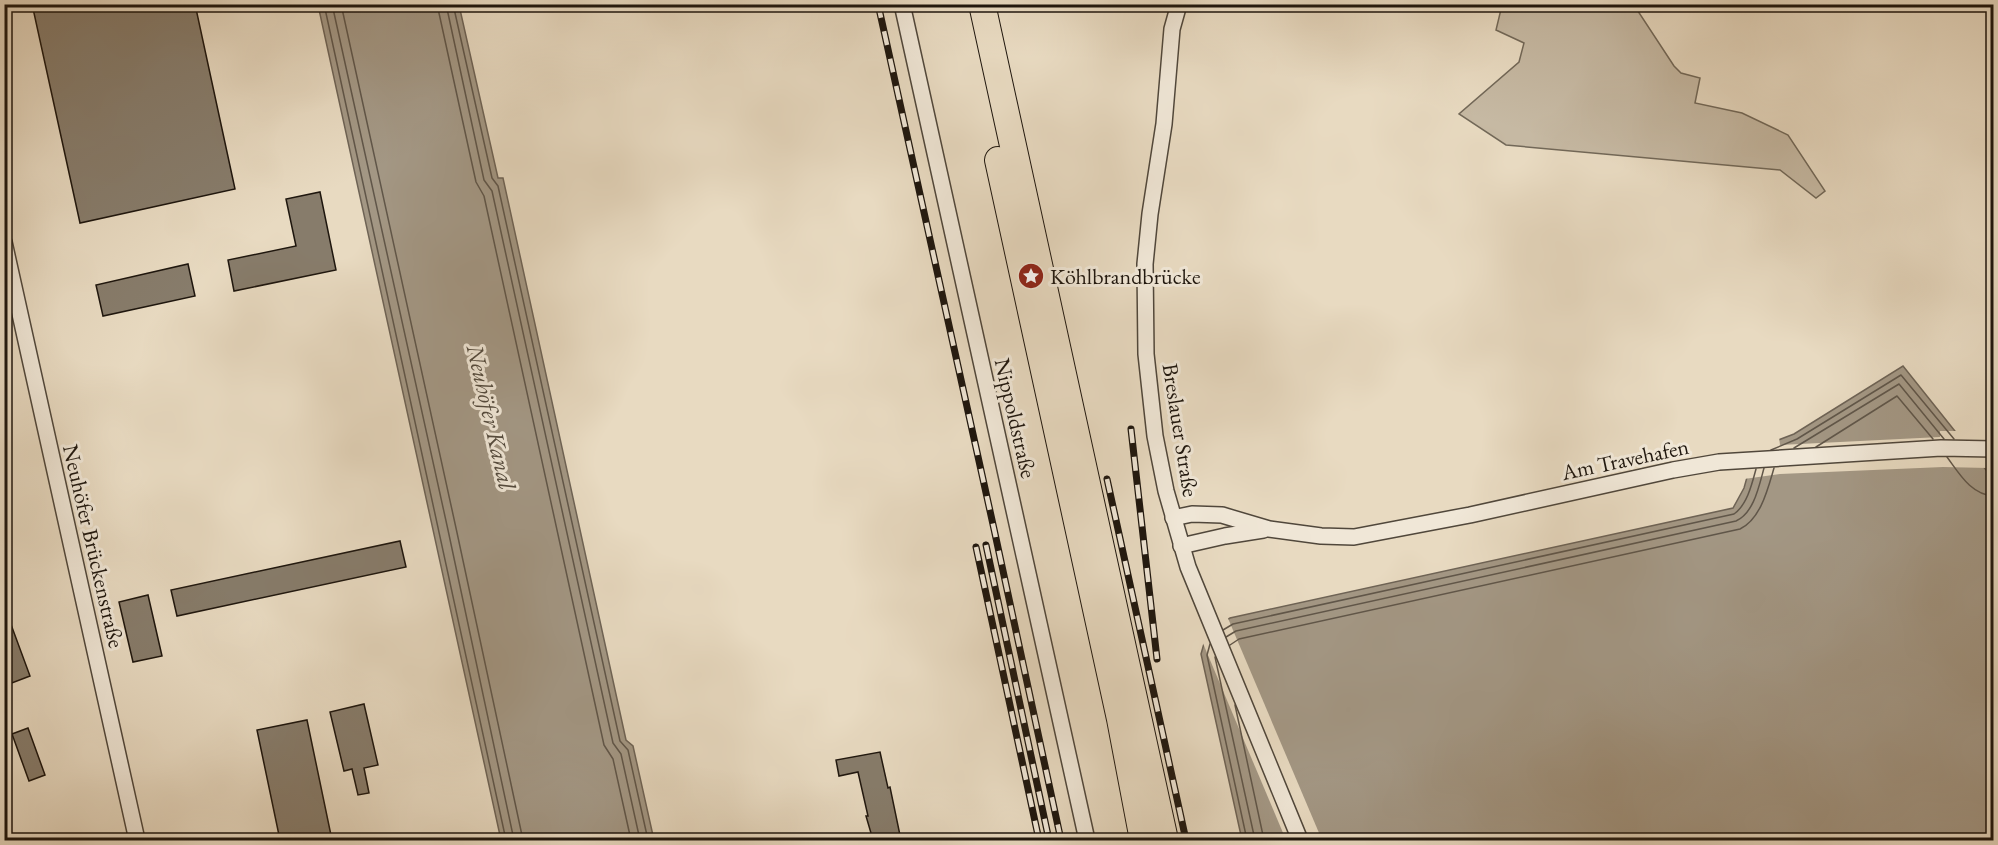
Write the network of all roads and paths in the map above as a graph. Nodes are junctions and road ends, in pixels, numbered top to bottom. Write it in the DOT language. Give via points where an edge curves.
graph roads {
  1 [pos="902,4"];
  2 [pos="964,4"];
  3 [pos="982,4"];
  4 [pos="1179,4"];
  5 [pos="4,243"];
  6 [pos="1994,449"];
  7 [pos="1173,518"];
  8 [pos="1269,529"];
  9 [pos="1181,546"];
  10 [pos="137,840"];
  11 [pos="1087,840"];
  12 [pos="1143,840"];
  13 [pos="1166,840"];
  14 [pos="1300,840"];
  1 -- 11 [label="street, Nippoldstraße"];
  2 -- 12 [label="main road"];
  3 -- 13 [label="main road"];
  4 -- 7 [label="street, Breslauer Straße" via="1168,58 1144,294 1151,410"];
  5 -- 10 [label="street, Neuhöfer Brückenstraße"];
  6 -- 8 [label="street, Am Travehafen" via="1941,448 1719,462 1382,533 1341,537"];
  7 -- 8 [label="street, Am Travehafen" via="1222,515"];
  7 -- 9 [label="street, Breslauer Straße"];
  8 -- 9 [label="street, Am Travehafen"];
  9 -- 14 [label="street, Breslauer Straße"];
}
